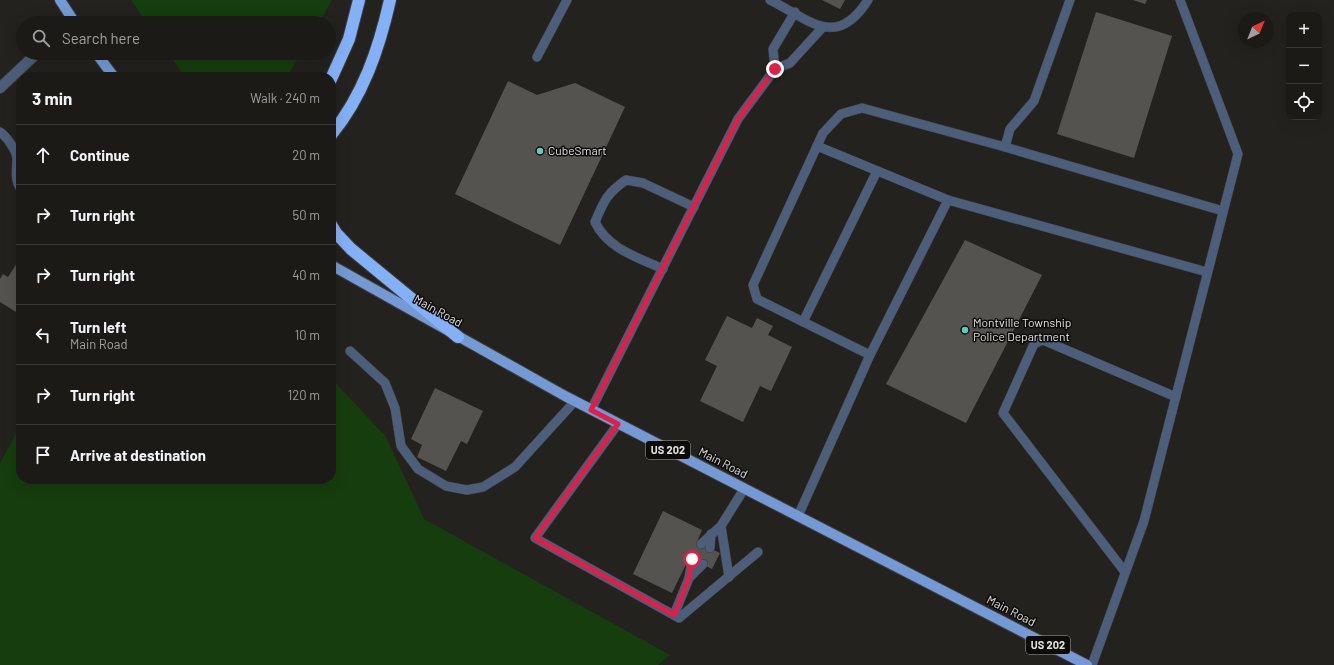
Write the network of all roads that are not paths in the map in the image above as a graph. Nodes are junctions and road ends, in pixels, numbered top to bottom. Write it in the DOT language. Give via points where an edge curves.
graph roads {
  1 [pos="60,0"];
  2 [pos="360,0"];
  3 [pos="390,0"];
  4 [pos="567,0"];
  5 [pos="770,0"];
  6 [pos="868,0"];
  7 [pos="1070,0"];
  8 [pos="1180,0"];
  9 [pos="795,12"];
  10 [pos="69,16"];
  11 [pos="822,28"];
  12 [pos="537,57"];
  13 [pos="30,60"];
  14 [pos="101,60"];
  15 [pos="337,67"];
  16 [pos="775,69"];
  17 [pos="17,72"];
  18 [pos="110,72"];
  19 [pos="333,72"];
  20 [pos="334,72"];
  21 [pos="16,73"];
  22 [pos="0,88"];
  23 [pos="336,129"];
  24 [pos="0,132"];
  25 [pos="817,146"];
  26 [pos="1005,147"];
  27 [pos="16,155"];
  28 [pos="877,170"];
  29 [pos="948,200"];
  30 [pos="694,207"];
  31 [pos="1223,211"];
  32 [pos="336,231"];
  33 [pos="336,269"];
  34 [pos="663,269"];
  35 [pos="1207,272"];
  36 [pos="803,322"];
  37 [pos="458,337"];
  38 [pos="350,351"];
  39 [pos="870,355"];
  40 [pos="1176,397"];
  41 [pos="575,402"];
  42 [pos="591,410"];
  43 [pos="618,424"];
  44 [pos="744,489"];
  45 [pos="798,516"];
  46 [pos="721,526"];
  47 [pos="711,534"];
  48 [pos="701,544"];
  49 [pos="710,548"];
  50 [pos="758,552"];
  51 [pos="692,559"];
  52 [pos="703,564"];
  53 [pos="1125,572"];
  54 [pos="729,577"];
  55 [pos="689,578"];
  56 [pos="674,615"];
  57 [pos="1087,665"];
  58 [pos="1092,665"];
  1 -- 10 [label="main road"];
  2 -- 15 [label="highway" via="349,39"];
  3 -- 23 [label="highway" via="376,55 365,82"];
  4 -- 12 [label="lane"];
  5 -- 9 [label="lane"];
  6 -- 11 [label="lane" via="843,26"];
  7 -- 26 [label="lane" via="1034,101 1010,129"];
  8 -- 31 [label="lane" via="1238,154"];
  9 -- 11 [label="lane"];
  9 -- 16 [label="lane" via="773,50"];
  11 -- 16 [label="lane" via="790,63"];
  13 -- 17 [label="street"];
  14 -- 18 [label="main road"];
  15 -- 19 [label="highway"];
  15 -- 20 [label="highway"];
  16 -- 30 [label="lane" via="738,119"];
  21 -- 22 [label="street"];
  24 -- 27 [label="lane"];
  25 -- 26 [label="lane" via="823,133 841,114 862,108"];
  25 -- 28 [label="lane"];
  25 -- 36 [label="lane" via="753,285 757,299"];
  26 -- 31 [label="lane"];
  28 -- 29 [label="lane"];
  28 -- 36 [label="lane"];
  29 -- 35 [label="lane"];
  29 -- 39 [label="lane"];
  30 -- 34 [label="lane"];
  30 -- 34 [label="lane" via="643,183 626,180 612,189 605,200 595,222 601,234 614,246"];
  31 -- 35 [label="lane"];
  32 -- 37 [label="highway" via="351,249"];
  33 -- 37 [label="main road, Main Road / US 202"];
  34 -- 42 [label="lane"];
  35 -- 40 [label="lane"];
  36 -- 39 [label="lane"];
  37 -- 41 [label="main road, Main Road / US 202"];
  38 -- 41 [label="lane" via="385,383 395,408 401,446 418,469 446,486 467,490 483,487 514,467"];
  39 -- 45 [label="lane"];
  40 -- 53 [label="lane" via="1144,521"];
  40 -- 53 [label="lane" via="1043,340 1034,344 1003,413"];
  41 -- 42 [label="main road, Main Road / US 202"];
  42 -- 43 [label="main road, Main Road / US 202"];
  43 -- 44 [label="main road, Main Road / US 202"];
  43 -- 56 [label="lane" via="535,538"];
  44 -- 45 [label="main road, Main Road / US 202"];
  44 -- 46 [label="lane"];
  45 -- 57 [label="main road, Main Road / US 202"];
  46 -- 47 [label="lane"];
  46 -- 54 [label="lane"];
  47 -- 48 [label="lane"];
  47 -- 49 [label="lane"];
  50 -- 54 [label="lane"];
  51 -- 55 [label="lane"];
  52 -- 55 [label="lane"];
  53 -- 58 [label="lane"];
  54 -- 56 [label="lane" via="679,618"];
  55 -- 56 [label="lane"];
}
